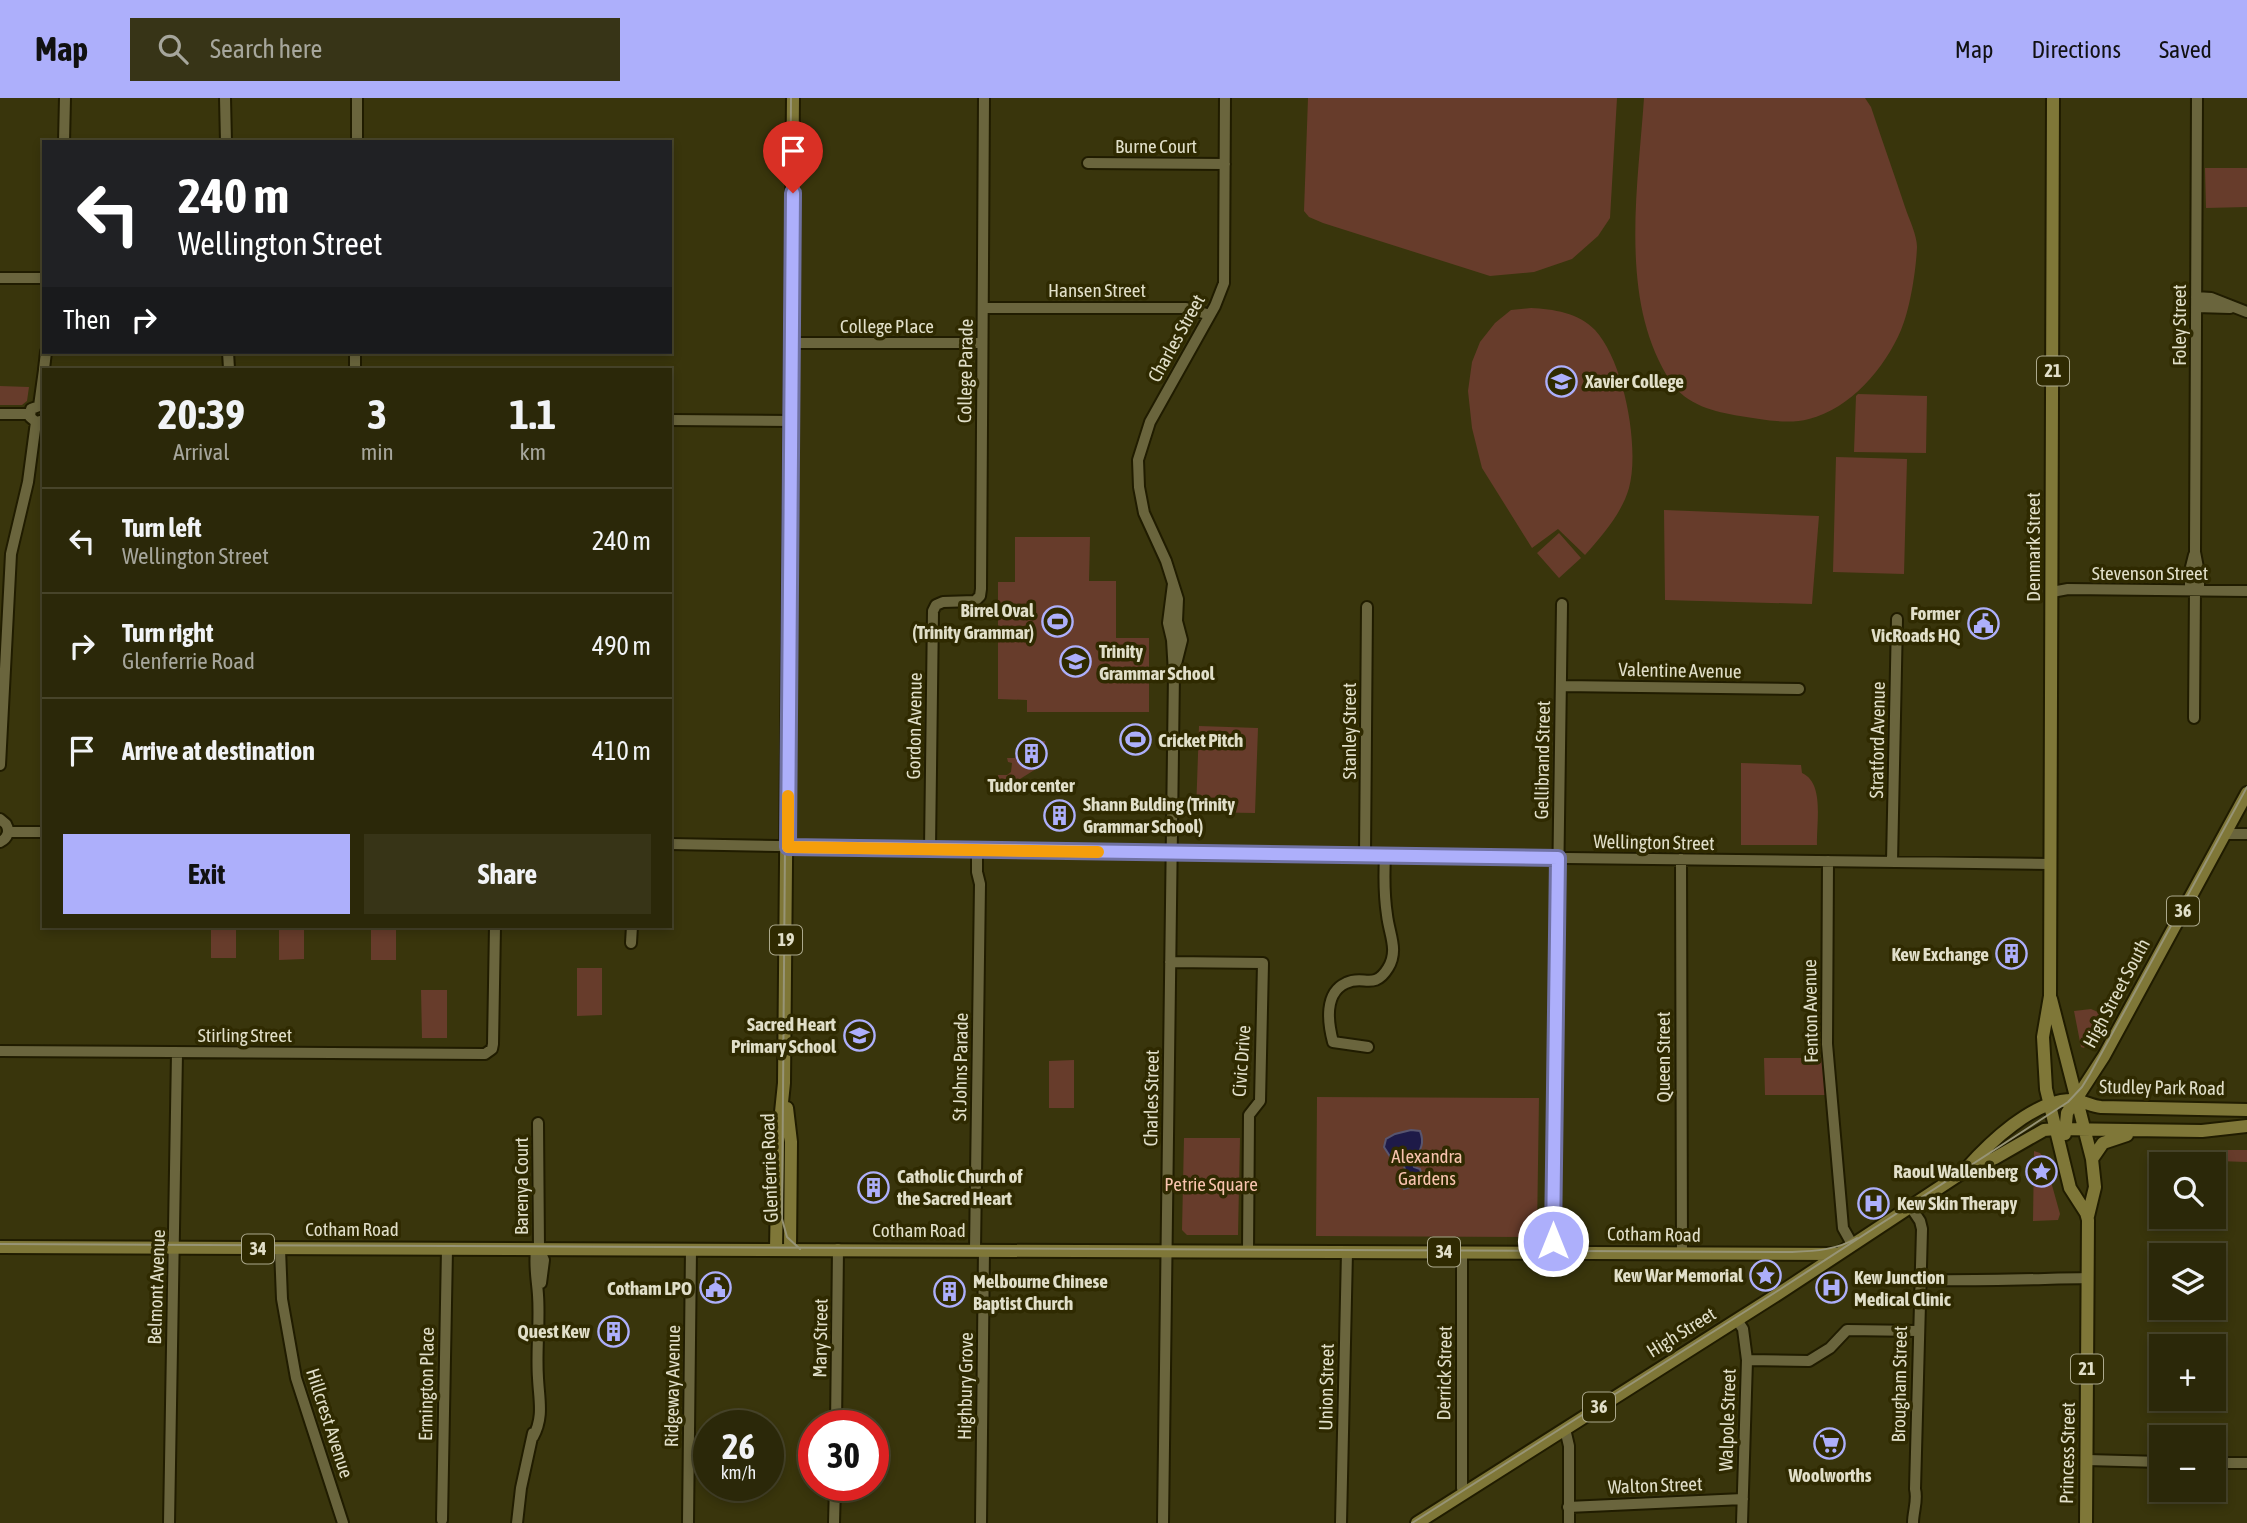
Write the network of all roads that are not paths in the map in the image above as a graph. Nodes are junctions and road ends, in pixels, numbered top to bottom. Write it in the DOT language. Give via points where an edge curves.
graph roads {
  1 [pos="65,98"];
  2 [pos="225,98"];
  3 [pos="357,98"];
  4 [pos="793,98"];
  5 [pos="984,98"];
  6 [pos="1225,98"];
  7 [pos="2053,98"];
  8 [pos="2197,98"];
  9 [pos="64,140"];
  10 [pos="226,140"];
  11 [pos="357,140"];
  12 [pos="1088,163"];
  13 [pos="1225,164"];
  14 [pos="0,278"];
  15 [pos="42,278"];
  16 [pos="2196,302"];
  17 [pos="983,308"];
  18 [pos="2247,312"];
  19 [pos="1210,315"];
  20 [pos="791,343"];
  21 [pos="982,343"];
  22 [pos="41,407"];
  23 [pos="0,414"];
  24 [pos="37,419"];
  25 [pos="672,420"];
  26 [pos="791,421"];
  27 [pos="2195,590"];
  28 [pos="2247,591"];
  29 [pos="2052,592"];
  30 [pos="1562,604"];
  31 [pos="936,605"];
  32 [pos="1367,607"];
  33 [pos="1897,620"];
  34 [pos="1561,686"];
  35 [pos="1799,689"];
  36 [pos="2194,718"];
  37 [pos="0,765"];
  38 [pos="2247,793"];
  39 [pos="0,819"];
  40 [pos="8,832"];
  41 [pos="42,832"];
  42 [pos="2225,834"];
  43 [pos="2247,834"];
  44 [pos="0,842"];
  45 [pos="672,844"];
  46 [pos="788,847"];
  47 [pos="930,849"];
  48 [pos="981,850"];
  49 [pos="1171,853"];
  50 [pos="1365,855"];
  51 [pos="1385,856"];
  52 [pos="1558,858"];
  53 [pos="1681,859"];
  54 [pos="1828,861"];
  55 [pos="1892,862"];
  56 [pos="2050,864"];
  57 [pos="495,928"];
  58 [pos="632,928"];
  59 [pos="631,943"];
  60 [pos="1170,962"];
  61 [pos="2050,996"];
  62 [pos="1368,1047"];
  63 [pos="0,1051"];
  64 [pos="177,1053"];
  65 [pos="784,1086"];
  66 [pos="2077,1100"];
  67 [pos="2049,1105"];
  68 [pos="2247,1110"];
  69 [pos="538,1124"];
  70 [pos="2060,1129"];
  71 [pos="2085,1129"];
  72 [pos="2142,1130"];
  73 [pos="2244,1130"];
  74 [pos="2092,1158"];
  75 [pos="1963,1172"];
  76 [pos="1910,1206"];
  77 [pos="2088,1216"];
  78 [pos="1852,1244"];
  79 [pos="0,1247"];
  80 [pos="174,1249"];
  81 [pos="281,1249"];
  82 [pos="447,1249"];
  83 [pos="539,1249"];
  84 [pos="691,1249"];
  85 [pos="776,1249"];
  86 [pos="790,1249"];
  87 [pos="838,1249"];
  88 [pos="980,1250"];
  89 [pos="1168,1251"];
  90 [pos="1248,1251"];
  91 [pos="1347,1252"];
  92 [pos="1462,1252"];
  93 [pos="1553,1252"];
  94 [pos="1682,1254"];
  95 [pos="1837,1254"];
  96 [pos="2088,1278"];
  97 [pos="1919,1280"];
  98 [pos="1737,1320"];
  99 [pos="1918,1331"];
  100 [pos="1746,1360"];
  101 [pos="836,1410"];
  102 [pos="1565,1429"];
  103 [pos="2087,1460"];
  104 [pos="2149,1462"];
  105 [pos="2226,1462"];
  106 [pos="2247,1463"];
  107 [pos="1464,1493"];
  108 [pos="1743,1499"];
  109 [pos="835,1501"];
  110 [pos="1568,1507"];
  111 [pos="442,1520"];
  112 [pos="1568,1521"];
  113 [pos="169,1523"];
  114 [pos="343,1523"];
  115 [pos="517,1523"];
  116 [pos="688,1523"];
  117 [pos="834,1523"];
  118 [pos="981,1523"];
  119 [pos="1163,1523"];
  120 [pos="1340,1523"];
  121 [pos="1417,1523"];
  122 [pos="1742,1523"];
  123 [pos="1913,1523"];
  124 [pos="2086,1523"];
  1 -- 9 [label="street"];
  2 -- 10 [label="street"];
  3 -- 11 [label="street"];
  4 -- 20 [label="main road, Glenferrie Road / 19"];
  5 -- 17 [label="street, College Parade"];
  6 -- 13 [label="street, Charles Street"];
  7 -- 29 [label="main road, Denmark Street / 21"];
  8 -- 16 [label="street, Foley Street"];
  12 -- 13 [label="street, Burne Court"];
  13 -- 19 [label="street, Charles Street" via="1224,283"];
  14 -- 15 [label="street"];
  16 -- 18 [label="street" via="2211,298"];
  16 -- 27 [label="street, Foley Street" via="2195,552 2199,573"];
  17 -- 19 [label="street, Hansen Street" via="1186,308"];
  17 -- 21 [label="street, College Parade"];
  19 -- 49 [label="street, Charles Street" via="1150,422 1138,460 1144,513 1173,584 1168,623 1174,673"];
  20 -- 21 [label="street, College Place"];
  20 -- 26 [label="main road, Glenferrie Road / 19"];
  21 -- 31 [label="street, College Parade" via="981,593 971,602"];
  22 -- 24 [label="street" via="32,409"];
  23 -- 24 [label="street"];
  24 -- 37 [label="street" via="11,554"];
  25 -- 26 [label="street"];
  26 -- 46 [label="main road, Glenferrie Road / 19"];
  27 -- 28 [label="street, Stevenson Street"];
  27 -- 29 [label="street, Stevenson Street"];
  27 -- 36 [label="street, Foley Street"];
  29 -- 56 [label="main road, Denmark Street / 21"];
  30 -- 34 [label="street, Gellibrand Street"];
  31 -- 47 [label="street, Gordon Avenue"];
  32 -- 50 [label="street, Stanley Street"];
  33 -- 55 [label="street, Stratford Avenue"];
  34 -- 35 [label="street, Valentine Avenue"];
  34 -- 52 [label="street, Gellibrand Street"];
  38 -- 42 [label="main road, High Street South / 36"];
  39 -- 40 [label="street"];
  40 -- 41 [label="street"];
  40 -- 44 [label="street"];
  42 -- 43 [label="street"];
  42 -- 66 [label="main road, High Street South / 36"];
  45 -- 46 [label="street, Wellington Street"];
  46 -- 47 [label="street, Wellington Street"];
  46 -- 65 [label="main road, Glenferrie Road / 19"];
  47 -- 48 [label="street, Wellington Street"];
  48 -- 49 [label="street, Wellington Street"];
  48 -- 88 [label="street, St Johns Parade" via="977,872"];
  49 -- 50 [label="street, Wellington Street"];
  49 -- 60 [label="street, Charles Street"];
  50 -- 51 [label="street, Wellington Street"];
  51 -- 52 [label="street, Wellington Street"];
  51 -- 62 [label="street" via="1393,957 1382,977 1370,983 1346,982 1336,991 1328,1023 1333,1042"];
  52 -- 53 [label="street, Wellington Street"];
  52 -- 93 [label="street, Gellibrand Street"];
  53 -- 54 [label="street, Wellington Street"];
  53 -- 94 [label="street, Queen Street"];
  54 -- 55 [label="street, Wellington Street"];
  54 -- 78 [label="street, Fenton Avenue" via="1827,1044 1843,1228"];
  55 -- 56 [label="street, Wellington Street"];
  56 -- 61 [label="main road, Denmark Street / 21"];
  57 -- 64 [label="street, Stirling Street" via="493,1044 485,1054"];
  58 -- 59 [label="street"];
  60 -- 89 [label="street, Charles Street"];
  60 -- 90 [label="street, Civic Drive" via="1263,963 1260,1101 1249,1115"];
  61 -- 66 [label="main road, Denmark Street / 21"];
  61 -- 67 [label="main road, Denmark Street / 21" via="2043,1037"];
  63 -- 64 [label="street, Stirling Street"];
  64 -- 80 [label="street, Belmont Avenue"];
  65 -- 85 [label="main road, Glenferrie Road / 19"];
  65 -- 86 [label="main road, Glenferrie Road / 19" via="791,1142"];
  66 -- 67 [label="main road, High Street"];
  66 -- 68 [label="main road, Studley Park Road" via="2101,1107"];
  66 -- 70 [label="main road, High Street South"];
  66 -- 71 [label="main road, Princess Street / 21"];
  67 -- 70 [label="main road, 21"];
  67 -- 75 [label="main road, High Street" via="2003,1133"];
  69 -- 83 [label="street, Barenya Court"];
  70 -- 71 [label="main road, High Street"];
  70 -- 75 [label="main road, High Street" via="2044,1130"];
  70 -- 77 [label="main road, 21" via="2070,1188"];
  71 -- 72 [label="main road"];
  71 -- 74 [label="main road, Princess Street / 21"];
  72 -- 73 [label="main road"];
  72 -- 74 [label="main road" via="2105,1141"];
  74 -- 77 [label="main road, Princess Street / 21" via="2095,1187"];
  75 -- 76 [label="main road, High Street"];
  76 -- 78 [label="main road, High Street"];
  76 -- 97 [label="street, Brougham Street" via="1922,1226"];
  77 -- 96 [label="main road, Princess Street / 21"];
  78 -- 95 [label="main road, High Street"];
  79 -- 80 [label="main road, Cotham Road / 34"];
  80 -- 81 [label="main road, Cotham Road / 34"];
  80 -- 113 [label="street, Belmont Avenue"];
  81 -- 82 [label="main road, Cotham Road / 34"];
  81 -- 114 [label="street, Hillcrest Avenue" via="282,1299 296,1378"];
  82 -- 83 [label="main road, Cotham Road / 34"];
  82 -- 111 [label="street, Ermington Place"];
  83 -- 84 [label="main road, Cotham Road / 34"];
  83 -- 115 [label="street, Barenya Court" via="535,1261 536,1415"];
  84 -- 85 [label="main road, Cotham Road / 34"];
  84 -- 116 [label="street, Ridgeway Avenue"];
  85 -- 86 [label="main road, Cotham Road / 34"];
  86 -- 87 [label="main road, Cotham Road / 34"];
  87 -- 88 [label="main road, Cotham Road / 34"];
  87 -- 101 [label="street, Mary Street"];
  88 -- 89 [label="main road, Cotham Road / 34"];
  88 -- 118 [label="street, Highbury Grove"];
  89 -- 90 [label="main road, Cotham Road / 34"];
  89 -- 119 [label="street, Charles Street"];
  90 -- 91 [label="main road, Cotham Road / 34"];
  91 -- 92 [label="main road, Cotham Road / 34"];
  91 -- 120 [label="street, Union Street"];
  92 -- 93 [label="main road, Cotham Road / 34"];
  92 -- 107 [label="street, Derrick Street"];
  93 -- 94 [label="main road, Cotham Road / 34"];
  94 -- 95 [label="main road, Cotham Road / 34"];
  95 -- 98 [label="main road, High Street / 36"];
  96 -- 97 [label="street"];
  96 -- 103 [label="main road, Princess Street / 21"];
  97 -- 99 [label="street, Brougham Street"];
  98 -- 100 [label="street, Walpole Street" via="1744,1332"];
  98 -- 102 [label="main road, High Street / 36"];
  99 -- 100 [label="street" via="1847,1330 1809,1362"];
  99 -- 123 [label="street, Brougham Street"];
  100 -- 108 [label="street, Walpole Street"];
  102 -- 107 [label="main road, High Street / 36"];
  102 -- 110 [label="street"];
  103 -- 104 [label="street"];
  103 -- 124 [label="main road, Princess Street / 21"];
  105 -- 106 [label="street"];
  107 -- 121 [label="main road, High Street / 36"];
  108 -- 110 [label="street, Walton Street"];
  108 -- 122 [label="street, Walpole Street"];
  109 -- 117 [label="street"];
  110 -- 112 [label="street"];
}
